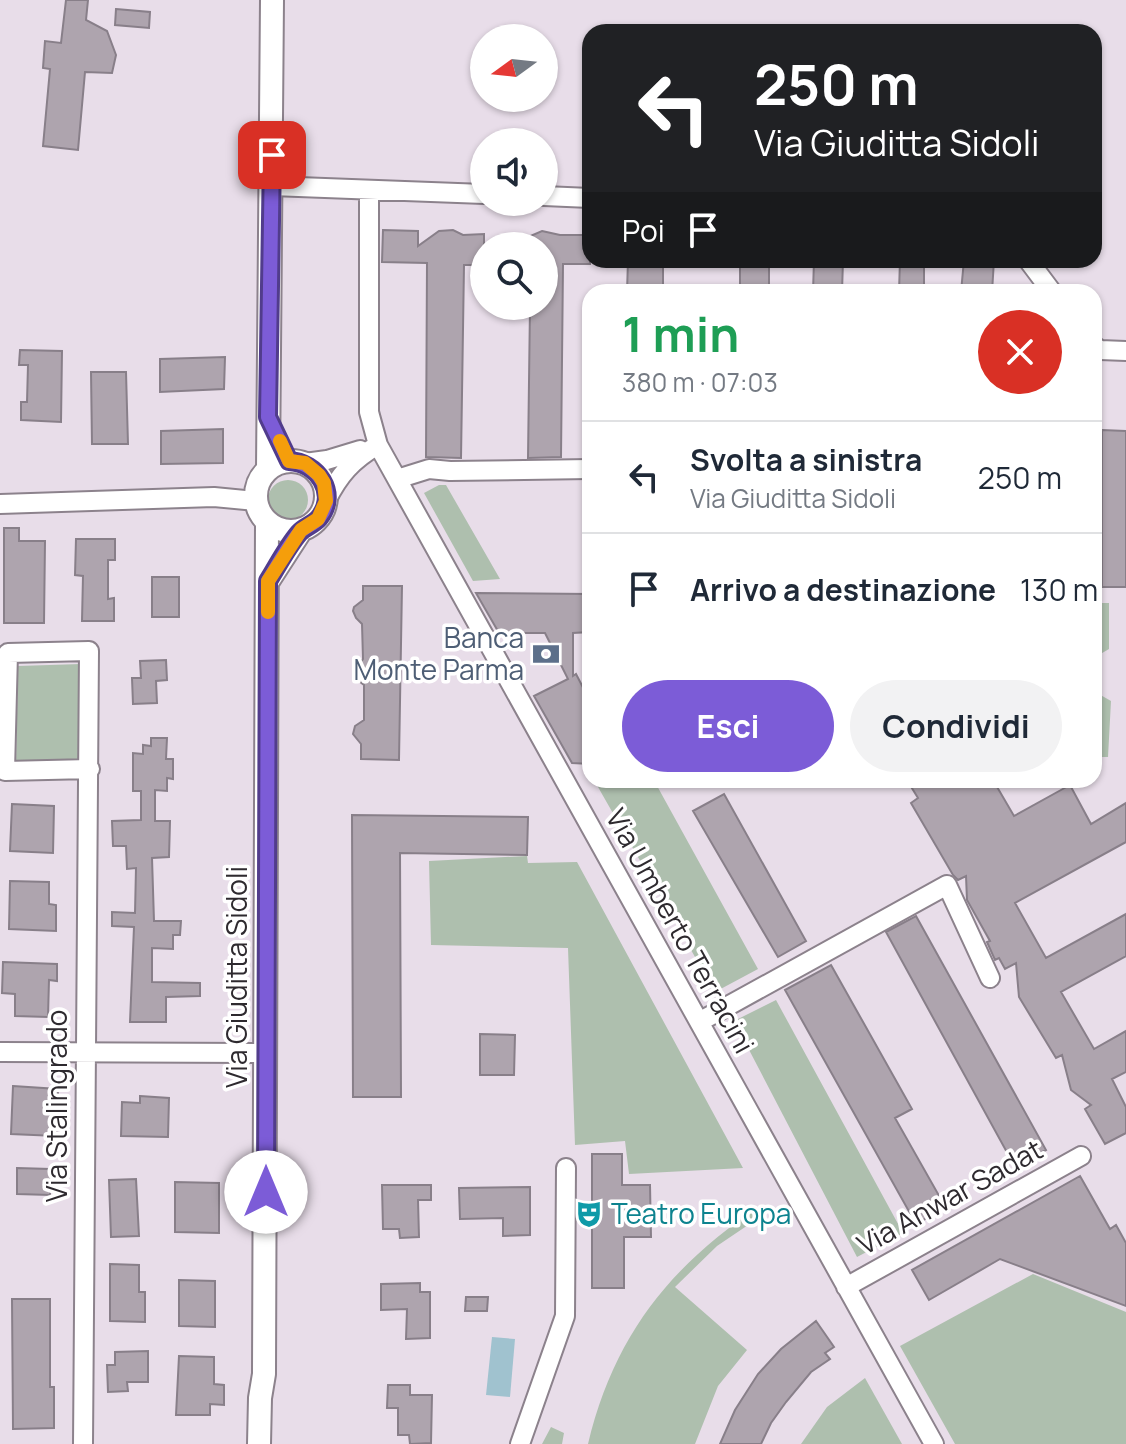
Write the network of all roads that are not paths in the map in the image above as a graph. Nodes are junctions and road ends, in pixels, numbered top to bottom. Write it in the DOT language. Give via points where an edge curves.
graph roads {
  1 [pos="272,0"];
  2 [pos="272,186"];
  3 [pos="369,190"];
  4 [pos="470,194"];
  5 [pos="558,197"];
  6 [pos="582,198"];
  7 [pos="1102,350"];
  8 [pos="1126,351"];
  9 [pos="378,445"];
  10 [pos="287,465"];
  11 [pos="582,469"];
  12 [pos="397,479"];
  13 [pos="256,501"];
  14 [pos="326,501"];
  15 [pos="0,504"];
  16 [pos="267,522"];
  17 [pos="301,530"];
  18 [pos="268,581"];
  19 [pos="90,769"];
  20 [pos="990,978"];
  21 [pos="699,1022"];
  22 [pos="0,1052"];
  23 [pos="85,1052"];
  24 [pos="266,1053"];
  25 [pos="1081,1156"];
  26 [pos="566,1168"];
  27 [pos="846,1287"];
  28 [pos="264,1374"];
  29 [pos="83,1444"];
  30 [pos="259,1444"];
  31 [pos="273,1444"];
  32 [pos="520,1444"];
  33 [pos="934,1444"];
  1 -- 2 [label="street"];
  2 -- 3 [label="street"];
  2 -- 10 [label="street" via="268,417"];
  3 -- 4 [label="street"];
  3 -- 9 [label="street" via="369,412"];
  5 -- 6 [label="street"];
  7 -- 8 [label="street"];
  9 -- 10 [label="street"];
  9 -- 12 [label="street, Via Umberto Terracini"];
  9 -- 14 [label="street" via="346,468"];
  10 -- 13 [label="street" via="256,489"];
  10 -- 14 [label="street" via="313,468 324,483"];
  11 -- 12 [label="street" via="429,469"];
  12 -- 21 [label="street, Via Umberto Terracini"];
  13 -- 15 [label="street" via="214,497"];
  13 -- 16 [label="street, Via Giuditta Sidoli"];
  14 -- 17 [label="street" via="318,519"];
  16 -- 17 [label="street" via="277,529"];
  16 -- 18 [label="street, Via Giuditta Sidoli"];
  17 -- 18 [label="street"];
  18 -- 24 [label="street, Via Giuditta Sidoli"];
  19 -- 19 [label="street, Via Stalingrado" via="5,771 8,653 89,651"];
  19 -- 23 [label="street, Via Stalingrado"];
  20 -- 21 [label="street" via="947,885"];
  21 -- 27 [label="street, Via Umberto Terracini"];
  22 -- 23 [label="street"];
  23 -- 24 [label="street"];
  23 -- 29 [label="street, Via Stalingrado"];
  24 -- 28 [label="street, Via Giuditta Sidoli"];
  25 -- 27 [label="street, Via Anwar Sadat"];
  26 -- 32 [label="street" via="565,1316"];
  27 -- 33 [label="street, Via Umberto Terracini"];
  28 -- 30 [label="street, Via Giuditta Sidoli"];
  28 -- 31 [label="street, Via Giuditta Sidoli" via="273,1398"];
}
